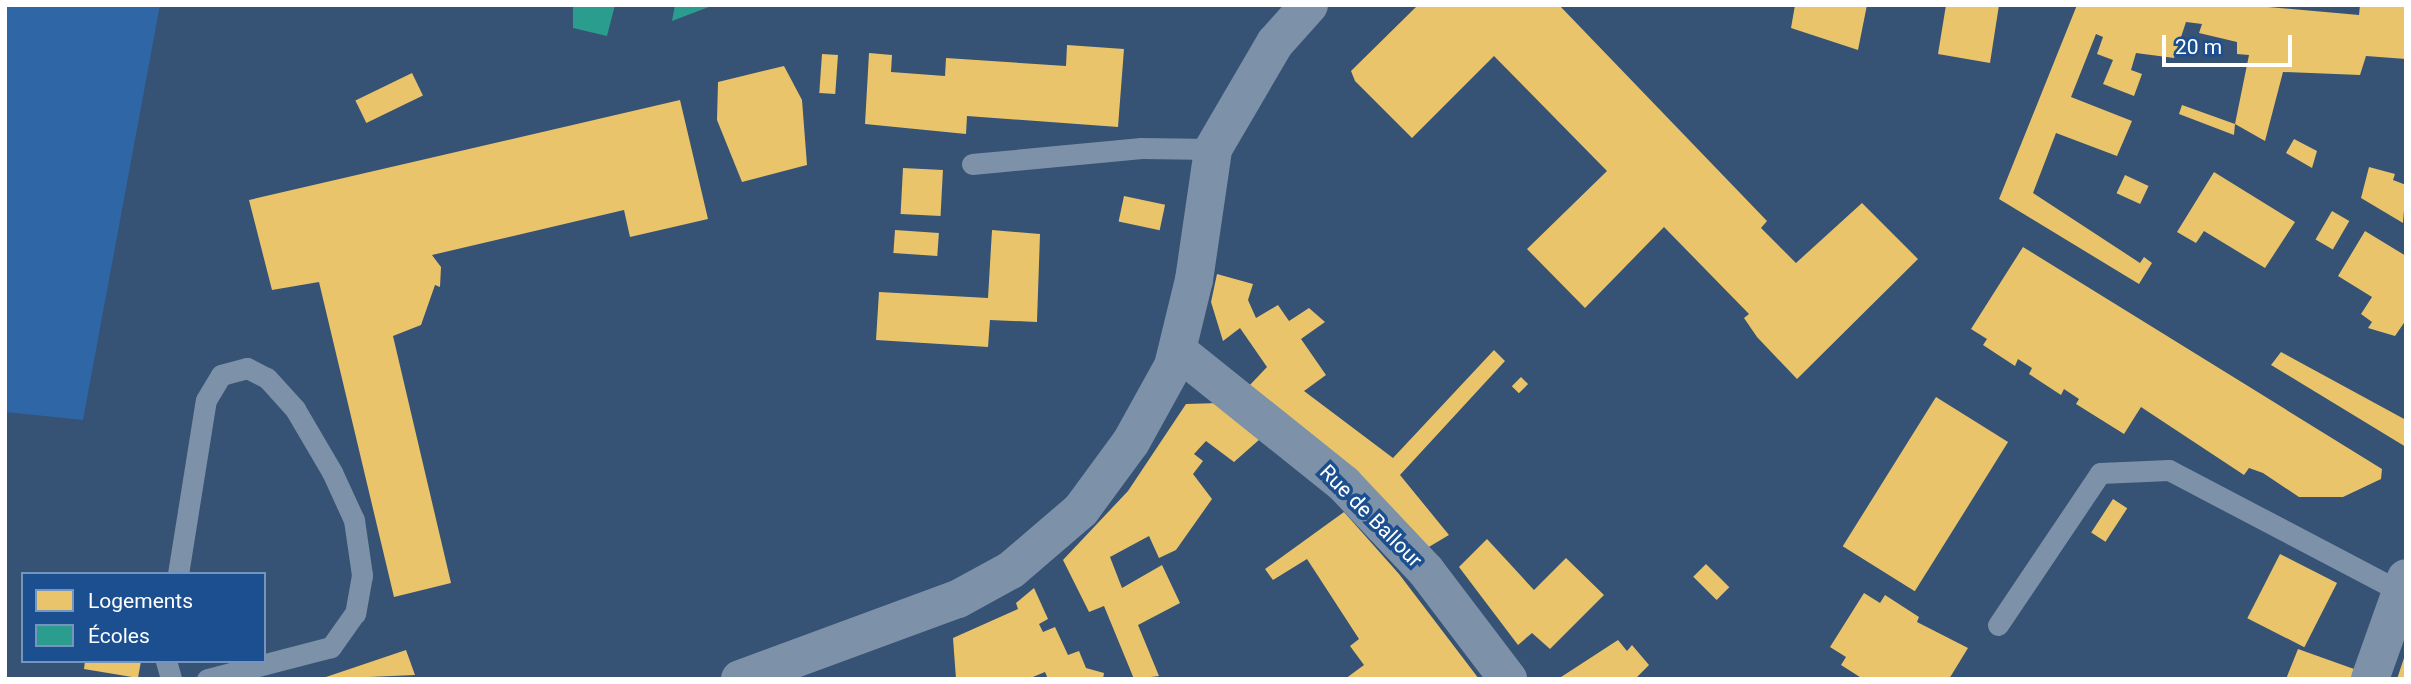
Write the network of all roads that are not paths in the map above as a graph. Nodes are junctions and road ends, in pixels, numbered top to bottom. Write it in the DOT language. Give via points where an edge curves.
graph roads {
  1 [pos="1309,5"];
  2 [pos="1213,149"];
  3 [pos="972,164"];
  4 [pos="1178,351"];
  5 [pos="178,572"];
  6 [pos="2403,585"];
  7 [pos="1997,625"];
  8 [pos="207,679"];
  9 [pos="740,679"];
  10 [pos="1507,679"];
  11 [pos="2370,679"];
  1 -- 2 [label="street" via="1275,43"];
  2 -- 3 [label="lane" via="1141,148"];
  2 -- 4 [label="street" via="1194,280"];
  4 -- 9 [label="street" via="1131,442 1081,510 1012,570 958,599"];
  4 -- 10 [label="street, Rue de Ballour" via="1344,484 1426,571"];
  5 -- 8 [label="lane" via="205,400 221,375 247,368 267,378 295,408 332,472 354,520 362,575 355,613 331,647"];
  6 -- 7 [label="lane" via="2169,470 2100,473"];
  6 -- 11 [label="street"];
}
